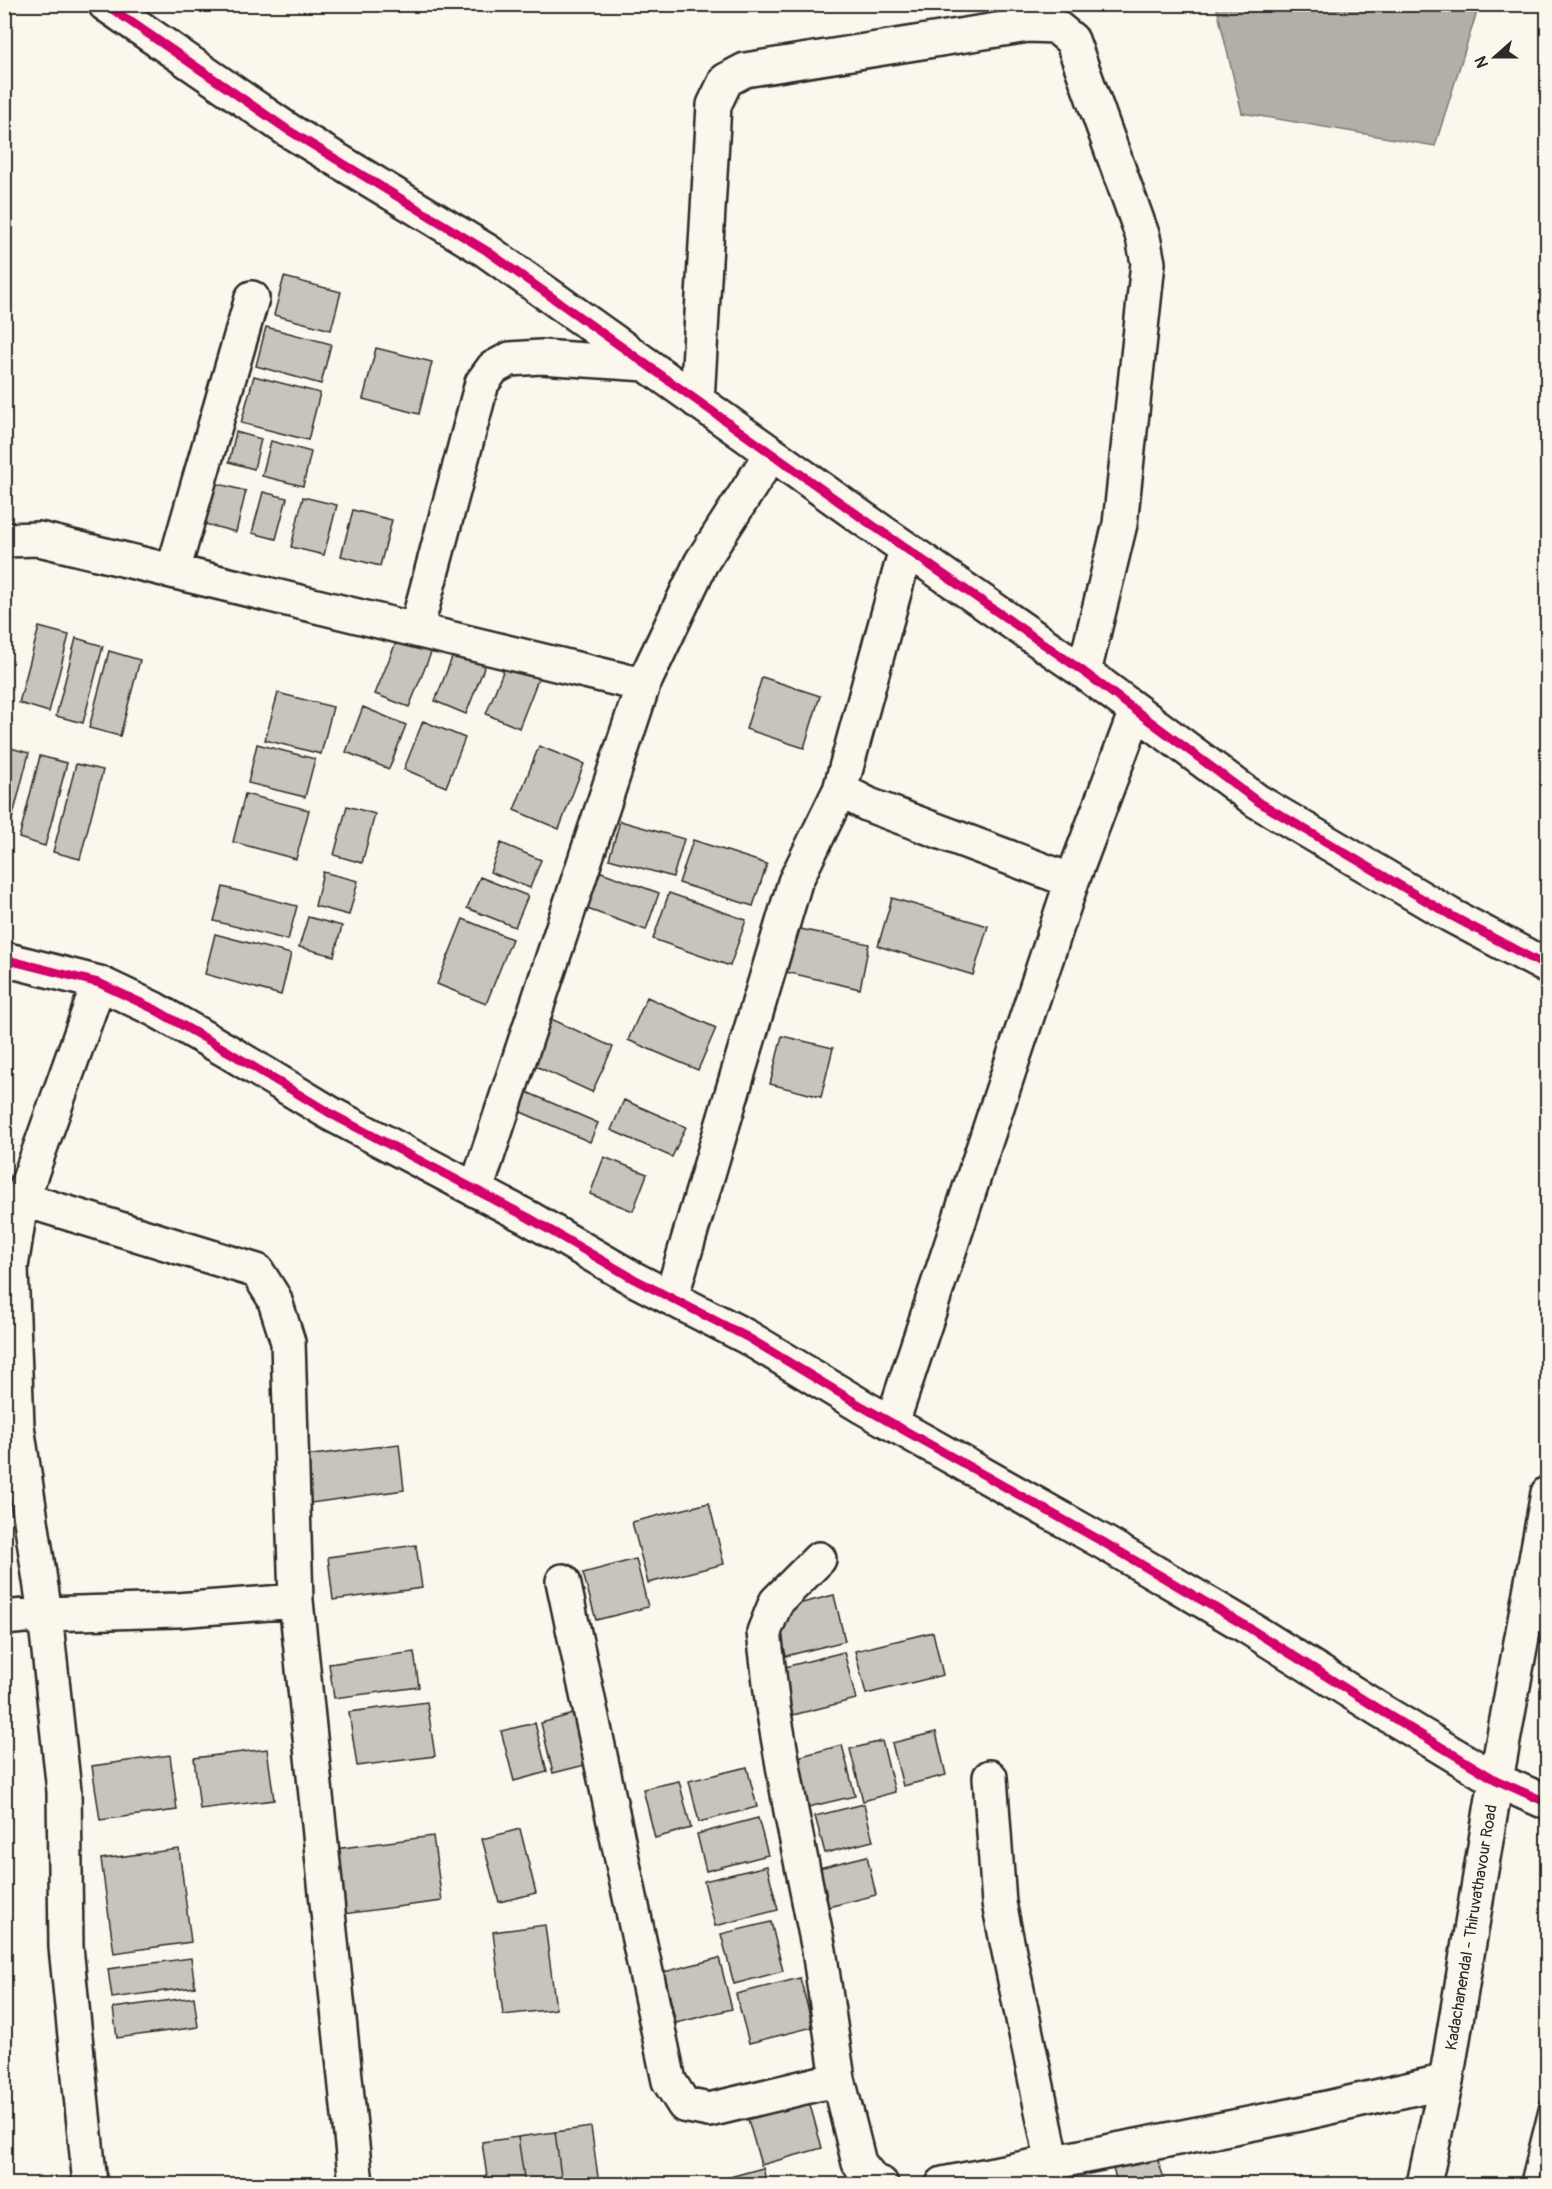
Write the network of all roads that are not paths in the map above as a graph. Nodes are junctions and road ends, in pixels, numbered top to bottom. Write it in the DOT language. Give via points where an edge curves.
graph roads {
  1 [pos="105,4"];
  2 [pos="252,297"];
  3 [pos="646,364"];
  4 [pos="697,400"];
  5 [pos="771,454"];
  6 [pos="4,540"];
  7 [pos="906,549"];
  8 [pos="173,572"];
  9 [pos="416,630"];
  10 [pos="1084,672"];
  11 [pos="643,685"];
  12 [pos="1136,711"];
  13 [pos="840,790"];
  14 [pos="1072,881"];
  15 [pos="4,959"];
  16 [pos="1548,967"];
  17 [pos="99,983"];
  18 [pos="476,1190"];
  19 [pos="22,1200"];
  20 [pos="671,1299"];
  21 [pos="892,1423"];
  22 [pos="1548,1492"];
  23 [pos="819,1559"];
  24 [pos="563,1581"];
  25 [pos="296,1601"];
  26 [pos="45,1614"];
  27 [pos="4,1618"];
  28 [pos="990,1777"];
  29 [pos="1496,1780"];
  30 [pos="1548,1803"];
  31 [pos="838,2079"];
  32 [pos="1446,2081"];
  33 [pos="1548,2108"];
  34 [pos="1053,2164"];
  35 [pos="90,2184"];
  36 [pos="356,2184"];
  37 [pos="881,2184"];
  38 [pos="943,2184"];
  39 [pos="1424,2184"];
  40 [pos="1529,2184"];
  1 -- 3 [label="street" via="288,130 487,251"];
  2 -- 8 [label="street"];
  3 -- 4 [label="street"];
  3 -- 9 [label="street" via="540,357 510,359 493,368 482,383"];
  4 -- 5 [label="street"];
  4 -- 10 [label="street" via="714,105 726,80 745,70 1028,25 1055,26 1072,40 1143,237 1148,263 1120,524"];
  5 -- 7 [label="street"];
  5 -- 11 [label="street" via="701,563"];
  6 -- 8 [label="street" via="39,539"];
  7 -- 10 [label="street"];
  7 -- 13 [label="street"];
  8 -- 9 [label="street"];
  9 -- 11 [label="street"];
  10 -- 12 [label="street"];
  11 -- 18 [label="street"];
  12 -- 14 [label="street"];
  12 -- 16 [label="street" via="1257,801 1450,915"];
  13 -- 14 [label="street" via="869,805"];
  13 -- 20 [label="street" via="795,882"];
  14 -- 21 [label="street"];
  15 -- 17 [label="street"];
  17 -- 18 [label="street" via="154,1009 333,1115"];
  17 -- 19 [label="street"];
  18 -- 20 [label="street"];
  19 -- 25 [label="street" via="257,1271 274,1298 288,1342"];
  19 -- 26 [label="street" via="11,1267 17,1426"];
  20 -- 21 [label="street" via="747,1337"];
  21 -- 29 [label="street" via="1246,1626"];
  22 -- 29 [label="street, Kadachanendal - Thiruvathavour Road"];
  23 -- 31 [label="street" via="776,1602 764,1632"];
  24 -- 31 [label="street" via="669,2081 684,2105 709,2110"];
  25 -- 26 [label="street"];
  25 -- 36 [label="street"];
  26 -- 27 [label="street"];
  26 -- 35 [label="street" via="64,1791 66,1947"];
  28 -- 34 [label="street" via="999,1903"];
  29 -- 30 [label="street"];
  29 -- 32 [label="street, Kadachanendal - Thiruvathavour Road"];
  31 -- 37 [label="street" via="859,2163 874,2182"];
  32 -- 34 [label="street"];
  32 -- 39 [label="street, Kadachanendal - Thiruvathavour Road"];
  33 -- 40 [label="lane"];
  34 -- 38 [label="street"];
}
